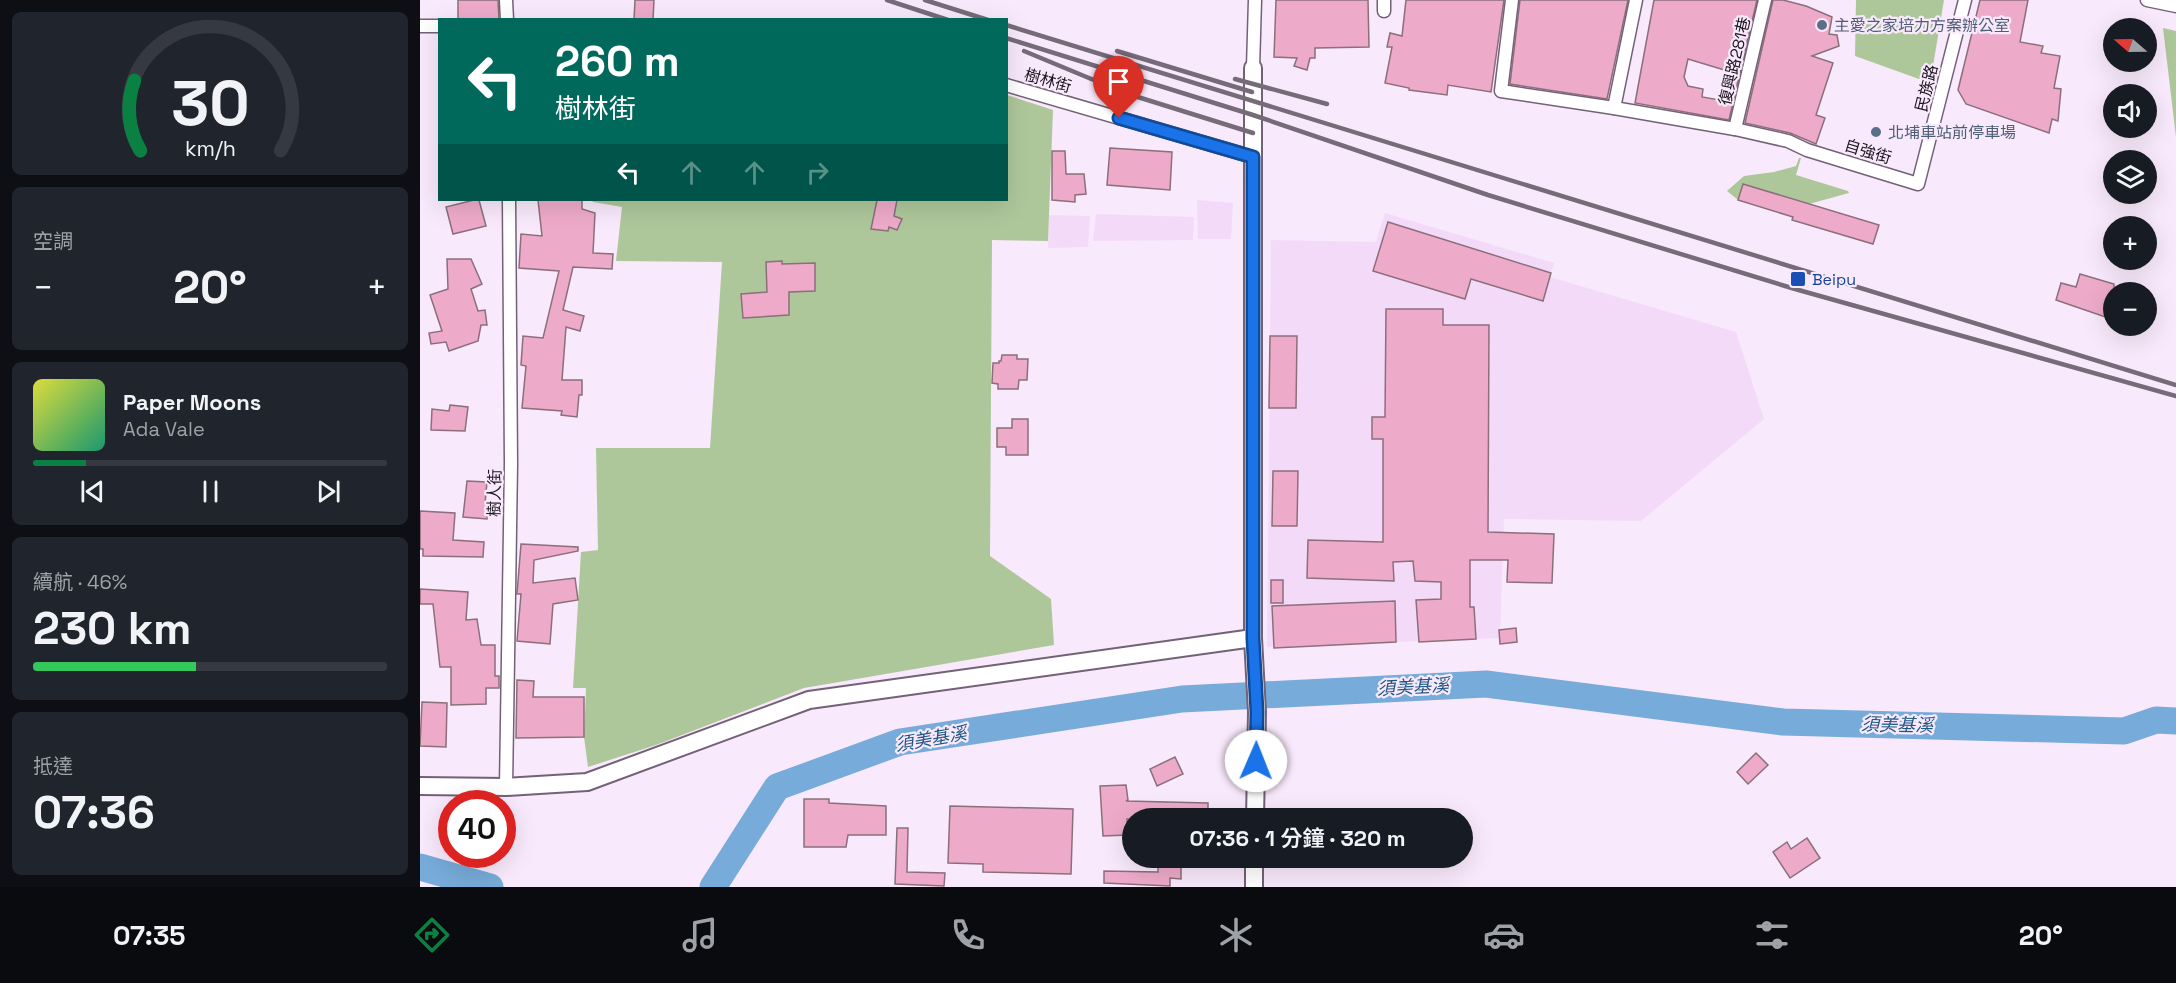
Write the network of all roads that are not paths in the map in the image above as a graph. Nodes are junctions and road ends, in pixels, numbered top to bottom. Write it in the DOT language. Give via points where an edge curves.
graph roads {
  1 [pos="506,0"];
  2 [pos="1255,0"];
  3 [pos="1512,0"];
  4 [pos="1636,0"];
  5 [pos="1765,0"];
  6 [pos="1965,0"];
  7 [pos="2146,0"];
  8 [pos="2176,6"];
  9 [pos="507,18"];
  10 [pos="420,26"];
  11 [pos="438,26"];
  12 [pos="1253,68"];
  13 [pos="1008,86"];
  14 [pos="1614,108"];
  15 [pos="1735,129"];
  16 [pos="1253,157"];
  17 [pos="1918,184"];
  18 [pos="509,201"];
  19 [pos="1253,638"];
  20 [pos="420,786"];
  21 [pos="506,787"];
  22 [pos="1255,808"];
  23 [pos="1254,868"];
  24 [pos="1254,887"];
  1 -- 9 [label="street"];
  2 -- 12 [label="street"];
  3 -- 14 [label="street, 自強街" via="1501,91"];
  4 -- 14 [label="street"];
  5 -- 15 [label="street, 復興路281巷"];
  6 -- 17 [label="street, 民族路"];
  7 -- 8 [label="street"];
  10 -- 11 [label="street"];
  12 -- 16 [label="street"];
  13 -- 16 [label="street, 樹林街"];
  14 -- 15 [label="street, 自強街"];
  15 -- 17 [label="street, 自強街" via="1788,141"];
  16 -- 19 [label="street"];
  18 -- 21 [label="street, 樹人街" via="511,465"];
  19 -- 21 [label="street" via="809,700 587,782"];
  19 -- 22 [label="street" via="1257,712"];
  20 -- 21 [label="street"];
  23 -- 24 [label="street"];
}
